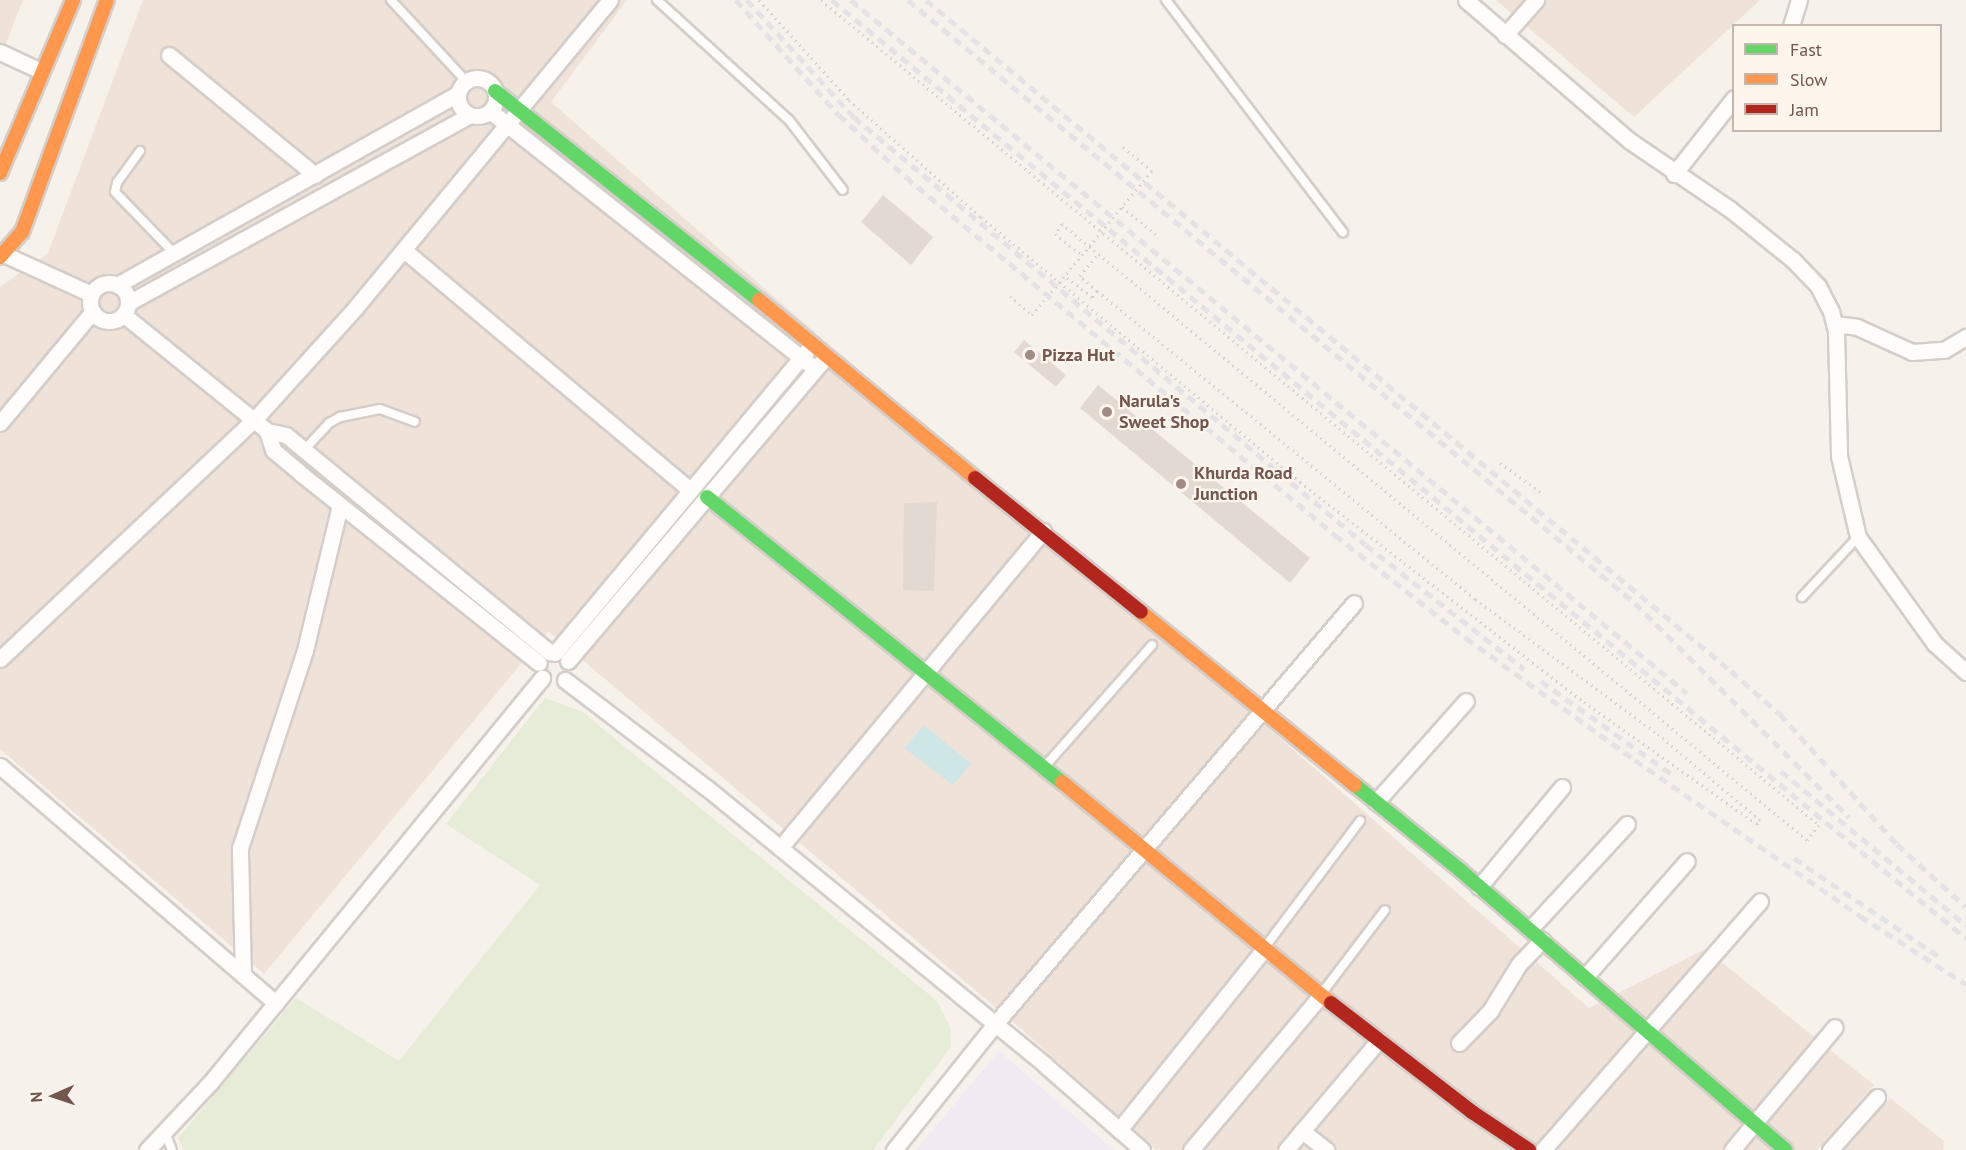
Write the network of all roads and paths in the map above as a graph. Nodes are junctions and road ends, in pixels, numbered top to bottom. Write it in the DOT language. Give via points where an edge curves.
graph roads {
  1 [pos="64,0"];
  2 [pos="73,0"];
  3 [pos="107,0"];
  4 [pos="391,0"];
  5 [pos="610,0"];
  6 [pos="657,0"];
  7 [pos="759,0"];
  8 [pos="821,0"];
  9 [pos="1166,0"];
  10 [pos="1466,0"];
  11 [pos="1536,0"];
  12 [pos="1799,0"];
  13 [pos="1792,24"];
  14 [pos="1505,35"];
  15 [pos="0,52"];
  16 [pos="169,55"];
  17 [pos="34,68"];
  18 [pos="462,88"];
  19 [pos="495,91"];
  20 [pos="1732,101"];
  21 [pos="519,108"];
  22 [pos="490,111"];
  23 [pos="470,115"];
  24 [pos="507,123"];
  25 [pos="1121,145"];
  26 [pos="0,146"];
  27 [pos="140,152"];
  28 [pos="0,174"];
  29 [pos="1674,174"];
  30 [pos="315,175"];
  31 [pos="843,190"];
  32 [pos="1122,207"];
  33 [pos="1343,232"];
  34 [pos="1157,235"];
  35 [pos="404,250"];
  36 [pos="174,253"];
  37 [pos="1098,254"];
  38 [pos="1082,255"];
  39 [pos="3,256"];
  40 [pos="1065,276"];
  41 [pos="117,285"];
  42 [pos="1096,291"];
  43 [pos="91,294"];
  44 [pos="1010,296"];
  45 [pos="126,309"];
  46 [pos="92,312"];
  47 [pos="1834,324"];
  48 [pos="1966,338"];
  49 [pos="813,345"];
  50 [pos="802,357"];
  51 [pos="820,363"];
  52 [pos="254,420"];
  53 [pos="415,422"];
  54 [pos="0,423"];
  55 [pos="267,431"];
  56 [pos="304,450"];
  57 [pos="1500,463"];
  58 [pos="690,490"];
  59 [pos="1542,493"];
  60 [pos="707,497"];
  61 [pos="340,505"];
  62 [pos="1043,531"];
  63 [pos="1858,537"];
  64 [pos="1802,597"];
  65 [pos="1354,603"];
  66 [pos="1152,645"];
  67 [pos="0,659"];
  68 [pos="551,662"];
  69 [pos="926,670"];
  70 [pos="1966,672"];
  71 [pos="565,680"];
  72 [pos="1466,701"];
  73 [pos="1264,711"];
  74 [pos="0,766"];
  75 [pos="1044,768"];
  76 [pos="1562,787"];
  77 [pos="1376,802"];
  78 [pos="1359,821"];
  79 [pos="1627,824"];
  80 [pos="780,848"];
  81 [pos="1142,851"];
  82 [pos="1687,861"];
  83 [pos="1479,887"];
  84 [pos="1760,901"];
  85 [pos="1385,910"];
  86 [pos="1530,929"];
  87 [pos="1542,940"];
  88 [pos="1264,948"];
  89 [pos="243,975"];
  90 [pos="1585,977"];
  91 [pos="1321,995"];
  92 [pos="276,1003"];
  93 [pos="995,1024"];
  94 [pos="1835,1027"];
  95 [pos="1646,1028"];
  96 [pos="1379,1040"];
  97 [pos="1459,1043"];
  98 [pos="1877,1097"];
  99 [pos="1755,1122"];
  100 [pos="163,1129"];
  101 [pos="1119,1130"];
  102 [pos="1302,1131"];
  103 [pos="147,1150"];
  104 [pos="172,1150"];
  105 [pos="894,1150"];
  106 [pos="1142,1150"];
  107 [pos="1191,1150"];
  108 [pos="1286,1150"];
  109 [pos="1326,1150"];
  110 [pos="1529,1150"];
  111 [pos="1543,1150"];
  112 [pos="1732,1150"];
  113 [pos="1785,1150"];
  114 [pos="1830,1150"];
  1 -- 17 [label="street"];
  2 -- 28 [label="street"];
  3 -- 39 [label="street" via="22,232"];
  4 -- 18 [label="lane"];
  5 -- 21 [label="street"];
  6 -- 31 [label="lane" via="789,120"];
  7 -- 42 [label="path" via="849,100 981,217 1300,482 1584,702 1757,824 1760,820 1656,732 1474,599"];
  8 -- 37 [label="path" via="1819,825 1807,840"];
  9 -- 33 [label="lane"];
  10 -- 14 [label="street"];
  11 -- 14 [label="street"];
  12 -- 13 [label="street"];
  14 -- 29 [label="street"];
  15 -- 17 [label="street"];
  16 -- 30 [label="street"];
  17 -- 26 [label="street"];
  18 -- 19 [label="street" via="482,79"];
  18 -- 23 [label="street" via="460,107"];
  18 -- 30 [label="street"];
  19 -- 21 [label="street"];
  19 -- 22 [label="street" via="496,103"];
  20 -- 29 [label="street"];
  21 -- 24 [label="street"];
  21 -- 49 [label="street"];
  22 -- 23 [label="street" via="482,116"];
  22 -- 24 [label="street"];
  23 -- 45 [label="street"];
  24 -- 35 [label="street"];
  24 -- 50 [label="street"];
  25 -- 32 [label="path" via="1152,171"];
  27 -- 36 [label="lane" via="117,183 115,192"];
  29 -- 47 [label="street" via="1731,210 1793,260 1818,286"];
  30 -- 36 [label="street"];
  32 -- 34 [label="path"];
  32 -- 38 [label="path"];
  35 -- 52 [label="street"];
  35 -- 58 [label="street"];
  36 -- 41 [label="street"];
  37 -- 38 [label="path" via="1062,224 1056,234"];
  37 -- 42 [label="path" via="1080,276"];
  38 -- 40 [label="path"];
  39 -- 43 [label="street"];
  40 -- 42 [label="path" via="1092,297"];
  40 -- 44 [label="path" via="1032,315"];
  41 -- 43 [label="street" via="101,285"];
  41 -- 45 [label="street" via="124,291"];
  43 -- 46 [label="street"];
  45 -- 46 [label="street" via="107,322"];
  45 -- 52 [label="street"];
  46 -- 54 [label="street"];
  47 -- 48 [label="street" via="1857,327 1912,352 1944,350"];
  47 -- 63 [label="street" via="1839,456"];
  49 -- 50 [label="street"];
  49 -- 51 [label="street"];
  50 -- 51 [label="street"];
  50 -- 58 [label="street"];
  51 -- 60 [label="street"];
  51 -- 62 [label="street"];
  52 -- 55 [label="street"];
  52 -- 67 [label="street"];
  53 -- 56 [label="lane" via="380,409 340,417 329,423"];
  55 -- 56 [label="street" via="286,435"];
  55 -- 61 [label="street" via="273,450"];
  56 -- 68 [label="street"];
  57 -- 59 [label="path"];
  58 -- 68 [label="street"];
  60 -- 68 [label="street"];
  60 -- 69 [label="street"];
  61 -- 68 [label="street"];
  61 -- 89 [label="street" via="305,650 240,848"];
  62 -- 69 [label="street"];
  62 -- 73 [label="street"];
  63 -- 64 [label="lane"];
  63 -- 70 [label="street" via="1935,644"];
  65 -- 73 [label="street"];
  66 -- 75 [label="lane"];
  68 -- 71 [label="street" via="570,671"];
  68 -- 71 [label="street" via="555,684"];
  68 -- 92 [label="street"];
  69 -- 75 [label="street"];
  69 -- 80 [label="street"];
  71 -- 80 [label="street"];
  72 -- 77 [label="street"];
  73 -- 77 [label="street"];
  73 -- 81 [label="street"];
  74 -- 89 [label="street"];
  75 -- 81 [label="street"];
  76 -- 83 [label="street"];
  77 -- 83 [label="street"];
  78 -- 88 [label="lane"];
  79 -- 86 [label="street"];
  80 -- 93 [label="street"];
  81 -- 88 [label="street"];
  81 -- 93 [label="street"];
  82 -- 90 [label="street"];
  83 -- 86 [label="street"];
  84 -- 95 [label="street"];
  85 -- 91 [label="lane"];
  86 -- 87 [label="street"];
  87 -- 90 [label="street"];
  87 -- 97 [label="street" via="1519,964 1490,1011"];
  88 -- 91 [label="street"];
  88 -- 101 [label="street"];
  89 -- 92 [label="street"];
  90 -- 95 [label="street"];
  91 -- 96 [label="street"];
  91 -- 107 [label="street"];
  92 -- 100 [label="street" via="210,1083"];
  93 -- 101 [label="street"];
  93 -- 105 [label="street"];
  94 -- 99 [label="street"];
  95 -- 99 [label="street"];
  95 -- 111 [label="street"];
  96 -- 102 [label="street"];
  96 -- 110 [label="street" via="1472,1112"];
  98 -- 114 [label="street"];
  99 -- 112 [label="street"];
  99 -- 113 [label="street"];
  100 -- 103 [label="street"];
  100 -- 104 [label="lane"];
  101 -- 106 [label="street"];
  102 -- 108 [label="street"];
  102 -- 109 [label="street"];
}
